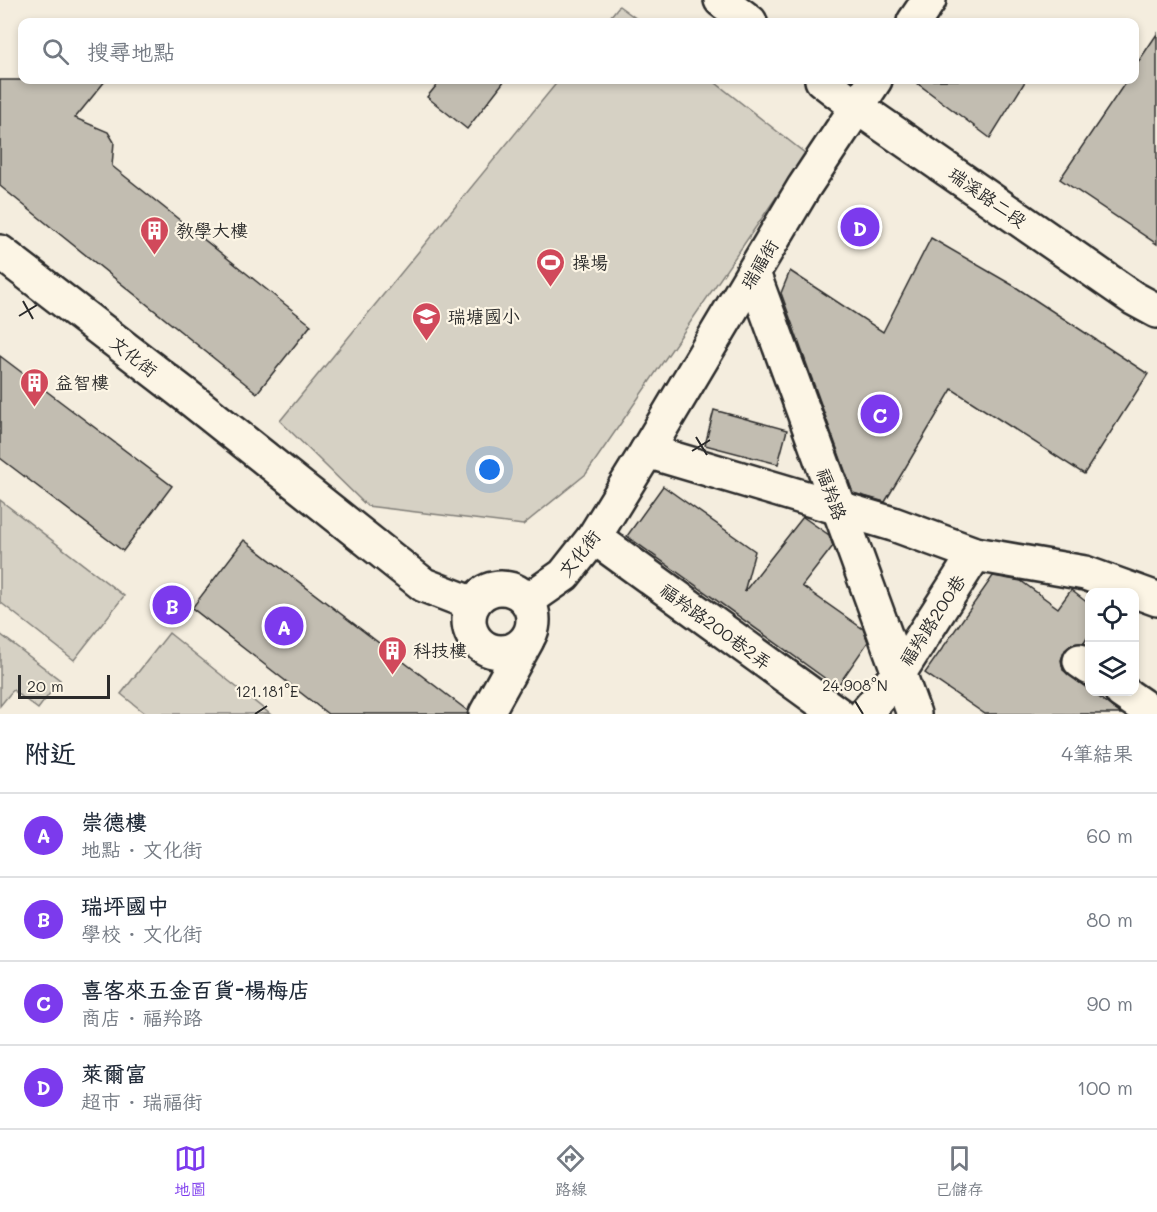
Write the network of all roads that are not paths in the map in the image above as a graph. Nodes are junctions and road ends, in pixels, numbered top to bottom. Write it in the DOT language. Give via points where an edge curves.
graph roads {
  1 [pos="721,0"];
  2 [pos="929,0"];
  3 [pos="745,18"];
  4 [pos="917,18"];
  5 [pos="827,84"];
  6 [pos="872,84"];
  7 [pos="856,107"];
  8 [pos="0,252"];
  9 [pos="753,273"];
  10 [pos="1157,311"];
  11 [pos="647,451"];
  12 [pos="837,507"];
  13 [pos="594,537"];
  14 [pos="975,554"];
  15 [pos="1157,599"];
  16 [pos="528,600"];
  17 [pos="473,604"];
  18 [pos="527,640"];
  19 [pos="898,673"];
  20 [pos="1128,696"];
  21 [pos="486,714"];
  22 [pos="838,714"];
  23 [pos="865,714"];
  24 [pos="914,714"];
  25 [pos="1154,714"];
  1 -- 3 [label="street"];
  2 -- 4 [label="street"];
  5 -- 7 [label="street, 瑞溪路二段"];
  6 -- 7 [label="street, 瑞福街"];
  7 -- 9 [label="street, 瑞福街"];
  7 -- 10 [label="street, 瑞溪路二段"];
  8 -- 17 [label="street, 文化街" via="424,585"];
  9 -- 11 [label="street, 瑞福街"];
  9 -- 12 [label="street, 福羚路"];
  11 -- 12 [label="street"];
  11 -- 13 [label="street, 文化街"];
  12 -- 14 [label="street"];
  12 -- 19 [label="street, 福羚路"];
  13 -- 16 [label="street, 文化街" via="564,575"];
  13 -- 22 [label="street, 福羚路200巷2弄"];
  14 -- 15 [label="street" via="1085,573"];
  14 -- 19 [label="street, 福羚路200巷"];
  16 -- 17 [label="street" via="510,588 499,587 479,595"];
  16 -- 18 [label="street" via="534,620"];
  17 -- 18 [label="street" via="470,625 480,644 499,652 510,651"];
  18 -- 21 [label="street"];
  19 -- 23 [label="street, 福羚路200巷"];
  19 -- 24 [label="street, 福羚路"];
  20 -- 25 [label="street"];
}
